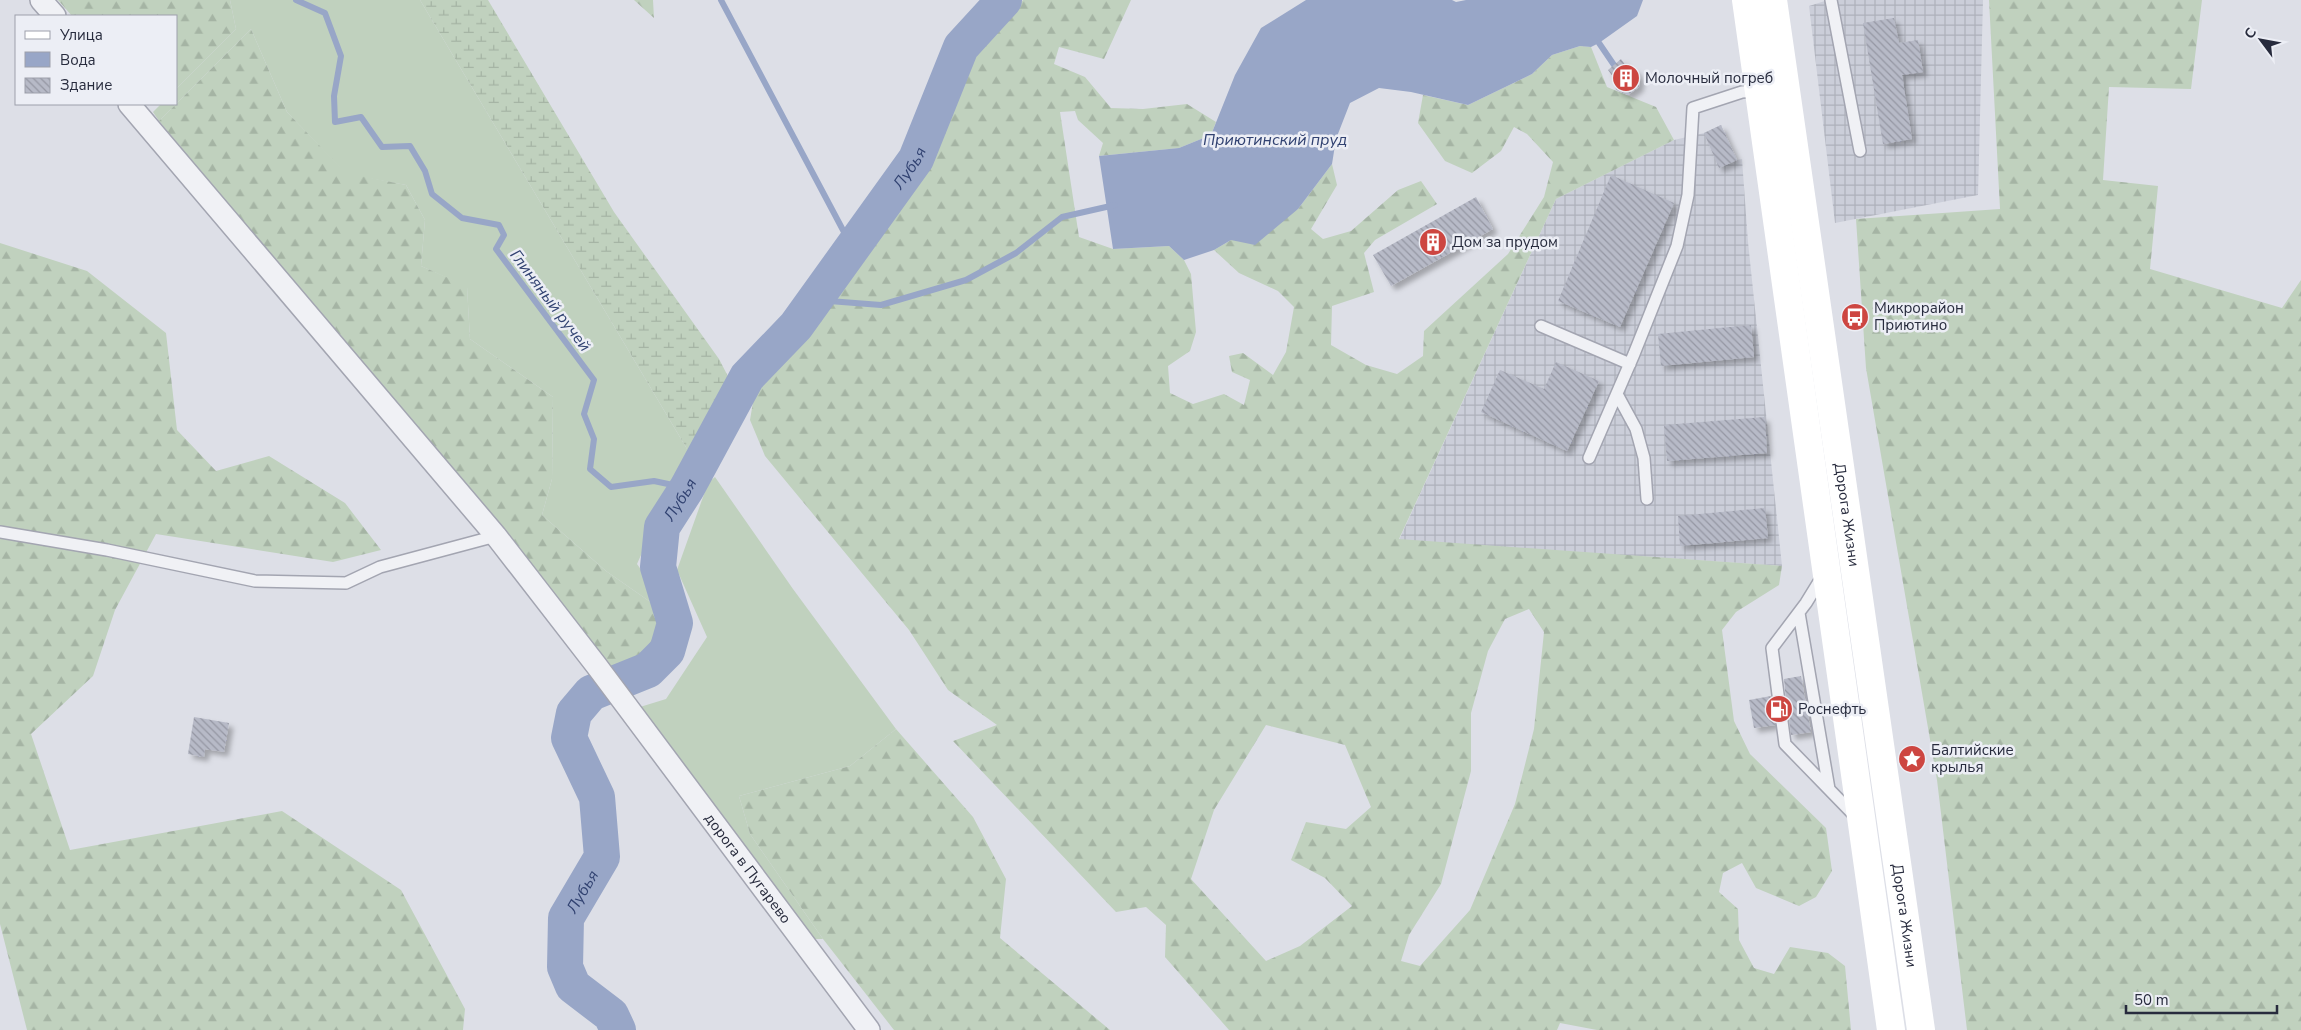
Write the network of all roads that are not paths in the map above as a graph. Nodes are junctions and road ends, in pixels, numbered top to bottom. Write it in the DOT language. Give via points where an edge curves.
graph roads {
  1 [pos="41,0"];
  2 [pos="1746,0"];
  3 [pos="1773,0"];
  4 [pos="1831,0"];
  5 [pos="54,15"];
  6 [pos="1758,91"];
  7 [pos="130,105"];
  8 [pos="1860,151"];
  9 [pos="1541,326"];
  10 [pos="1630,364"];
  11 [pos="1617,394"];
  12 [pos="1589,458"];
  13 [pos="1647,499"];
  14 [pos="0,532"];
  15 [pos="496,536"];
  16 [pos="1826,571"];
  17 [pos="1799,613"];
  18 [pos="1829,789"];
  19 [pos="1862,824"];
  20 [pos="869,1030"];
  21 [pos="1891,1030"];
  22 [pos="1921,1030"];
  1 -- 5 [label="street"];
  2 -- 6 [label="main road, Дорога Жизни"];
  3 -- 22 [label="main road, Дорога Жизни"];
  4 -- 8 [label="lane"];
  6 -- 10 [label="lane" via="1742,92 1693,108 1688,195 1677,246"];
  6 -- 16 [label="main road, Дорога Жизни"];
  7 -- 15 [label="street, дорога в Пугарево"];
  9 -- 10 [label="lane"];
  10 -- 11 [label="lane"];
  11 -- 12 [label="lane"];
  11 -- 13 [label="lane" via="1636,429 1644,458"];
  14 -- 15 [label="lane" via="107,550 255,581 346,583 380,567"];
  15 -- 20 [label="street, дорога в Пугарево"];
  16 -- 17 [label="lane"];
  16 -- 19 [label="main road, Дорога Жизни"];
  17 -- 18 [label="lane"];
  17 -- 18 [label="lane" via="1772,648 1785,744"];
  18 -- 19 [label="lane"];
  19 -- 21 [label="main road, Дорога Жизни"];
}
